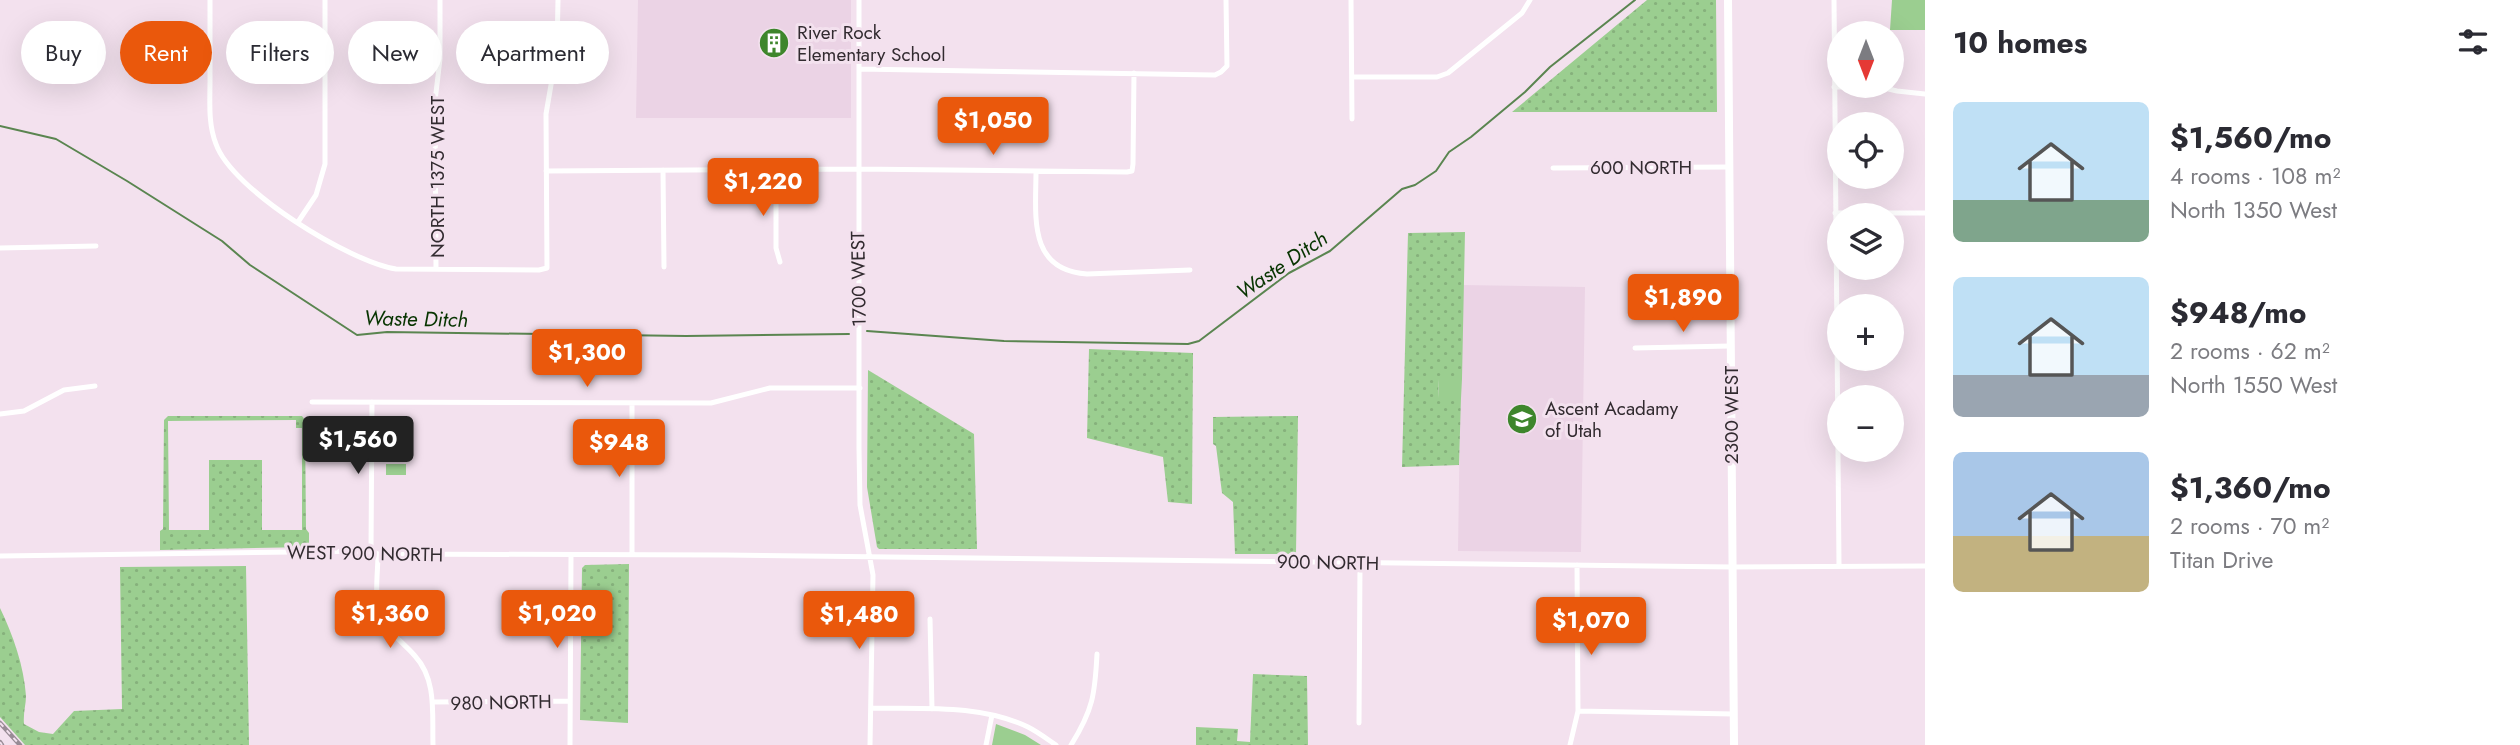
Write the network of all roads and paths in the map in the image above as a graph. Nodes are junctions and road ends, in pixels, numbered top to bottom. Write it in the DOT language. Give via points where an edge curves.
graph roads {
  1 [pos="210,0"];
  2 [pos="325,0"];
  3 [pos="440,0"];
  4 [pos="558,0"];
  5 [pos="859,0"];
  6 [pos="1226,0"];
  7 [pos="1350,0"];
  8 [pos="1728,0"];
  9 [pos="1834,0"];
  10 [pos="1530,1"];
  11 [pos="1834,21"];
  12 [pos="859,69"];
  13 [pos="1134,73"];
  14 [pos="1352,77"];
  15 [pos="1904,92"];
  16 [pos="1925,94"];
  17 [pos="1834,98"];
  18 [pos="1352,119"];
  19 [pos="1729,167"];
  20 [pos="1553,168"];
  21 [pos="858,169"];
  22 [pos="663,170"];
  23 [pos="776,170"];
  24 [pos="546,171"];
  25 [pos="1036,171"];
  26 [pos="1835,203"];
  27 [pos="1904,213"];
  28 [pos="1925,213"];
  29 [pos="298,222"];
  30 [pos="96,246"];
  31 [pos="0,248"];
  32 [pos="780,262"];
  33 [pos="664,268"];
  34 [pos="436,269"];
  35 [pos="1190,270"];
  36 [pos="1836,280"];
  37 [pos="1730,346"];
  38 [pos="1635,348"];
  39 [pos="95,386"];
  40 [pos="860,388"];
  41 [pos="312,402"];
  42 [pos="372,402"];
  43 [pos="632,403"];
  44 [pos="0,414"];
  45 [pos="375,552"];
  46 [pos="632,554"];
  47 [pos="571,555"];
  48 [pos="731,555"];
  49 [pos="0,556"];
  50 [pos="871,557"];
  51 [pos="1360,562"];
  52 [pos="1577,565"];
  53 [pos="1839,565"];
  54 [pos="1925,566"];
  55 [pos="1732,567"];
  56 [pos="930,619"];
  57 [pos="1097,654"];
  58 [pos="570,701"];
  59 [pos="432,702"];
  60 [pos="871,708"];
  61 [pos="932,709"];
  62 [pos="1578,711"];
  63 [pos="1734,714"];
  64 [pos="992,715"];
  65 [pos="1359,723"];
  66 [pos="433,745"];
  67 [pos="570,745"];
  68 [pos="870,745"];
  69 [pos="986,745"];
  70 [pos="1056,745"];
  71 [pos="1071,745"];
  72 [pos="1570,745"];
  73 [pos="1734,745"];
  1 -- 29 [label="street" via="210,120 215,142 239,180"];
  2 -- 29 [label="street" via="325,164 316,195"];
  3 -- 34 [label="street, NORTH 1375 WEST"];
  4 -- 24 [label="street" via="557,50 546,114"];
  5 -- 12 [label="street, 1700 WEST"];
  6 -- 13 [label="street" via="1227,66 1222,72"];
  7 -- 14 [label="street"];
  8 -- 19 [label="main road, 2300 WEST"];
  9 -- 11 [label="street"];
  10 -- 14 [label="street" via="1448,73 1437,77"];
  12 -- 13 [label="street"];
  12 -- 21 [label="street, 1700 WEST"];
  13 -- 25 [label="street" via="1132,171"];
  14 -- 18 [label="street"];
  15 -- 16 [label="street"];
  17 -- 26 [label="street"];
  19 -- 20 [label="street, 600 NORTH"];
  19 -- 37 [label="main road, 2300 WEST"];
  21 -- 23 [label="street"];
  21 -- 25 [label="street"];
  21 -- 40 [label="street, 1700 WEST"];
  22 -- 23 [label="street"];
  22 -- 24 [label="street"];
  22 -- 33 [label="street"];
  23 -- 32 [label="street"];
  24 -- 34 [label="street" via="547,268"];
  25 -- 35 [label="street" via="1036,230 1052,262 1067,271 1087,274"];
  27 -- 28 [label="street"];
  29 -- 34 [label="street" via="369,263 397,270"];
  30 -- 31 [label="street"];
  36 -- 53 [label="street"];
  37 -- 38 [label="street"];
  37 -- 55 [label="main road, 2300 WEST"];
  39 -- 44 [label="street" via="64,390 24,411"];
  40 -- 43 [label="street" via="770,388 711,403"];
  40 -- 50 [label="street, 1700 WEST" via="860,505"];
  41 -- 42 [label="street"];
  42 -- 43 [label="street"];
  42 -- 45 [label="street"];
  43 -- 46 [label="street"];
  45 -- 47 [label="street, WEST 900 NORTH"];
  45 -- 49 [label="street, WEST 900 NORTH"];
  45 -- 59 [label="street" via="381,615 422,665"];
  46 -- 47 [label="street, WEST 900 NORTH"];
  46 -- 48 [label="street, WEST 900 NORTH"];
  47 -- 58 [label="street"];
  48 -- 50 [label="street, 900 NORTH"];
  50 -- 51 [label="street, 900 NORTH"];
  50 -- 60 [label="street, 1700 WEST"];
  51 -- 52 [label="street, 900 NORTH"];
  51 -- 65 [label="street"];
  52 -- 55 [label="street, 900 NORTH"];
  52 -- 62 [label="street"];
  53 -- 54 [label="street, 900 NORTH"];
  53 -- 55 [label="street, 900 NORTH"];
  55 -- 63 [label="main road, 2300 WEST"];
  56 -- 61 [label="street"];
  57 -- 71 [label="street" via="1096,691 1088,719"];
  58 -- 59 [label="street, 980 NORTH"];
  58 -- 67 [label="street"];
  59 -- 66 [label="street"];
  60 -- 61 [label="street"];
  60 -- 68 [label="street, 1700 WEST"];
  61 -- 64 [label="street"];
  62 -- 63 [label="street"];
  62 -- 72 [label="street"];
  63 -- 73 [label="main road, 2300 WEST"];
  64 -- 69 [label="street"];
  64 -- 70 [label="street" via="1028,727"];
}
